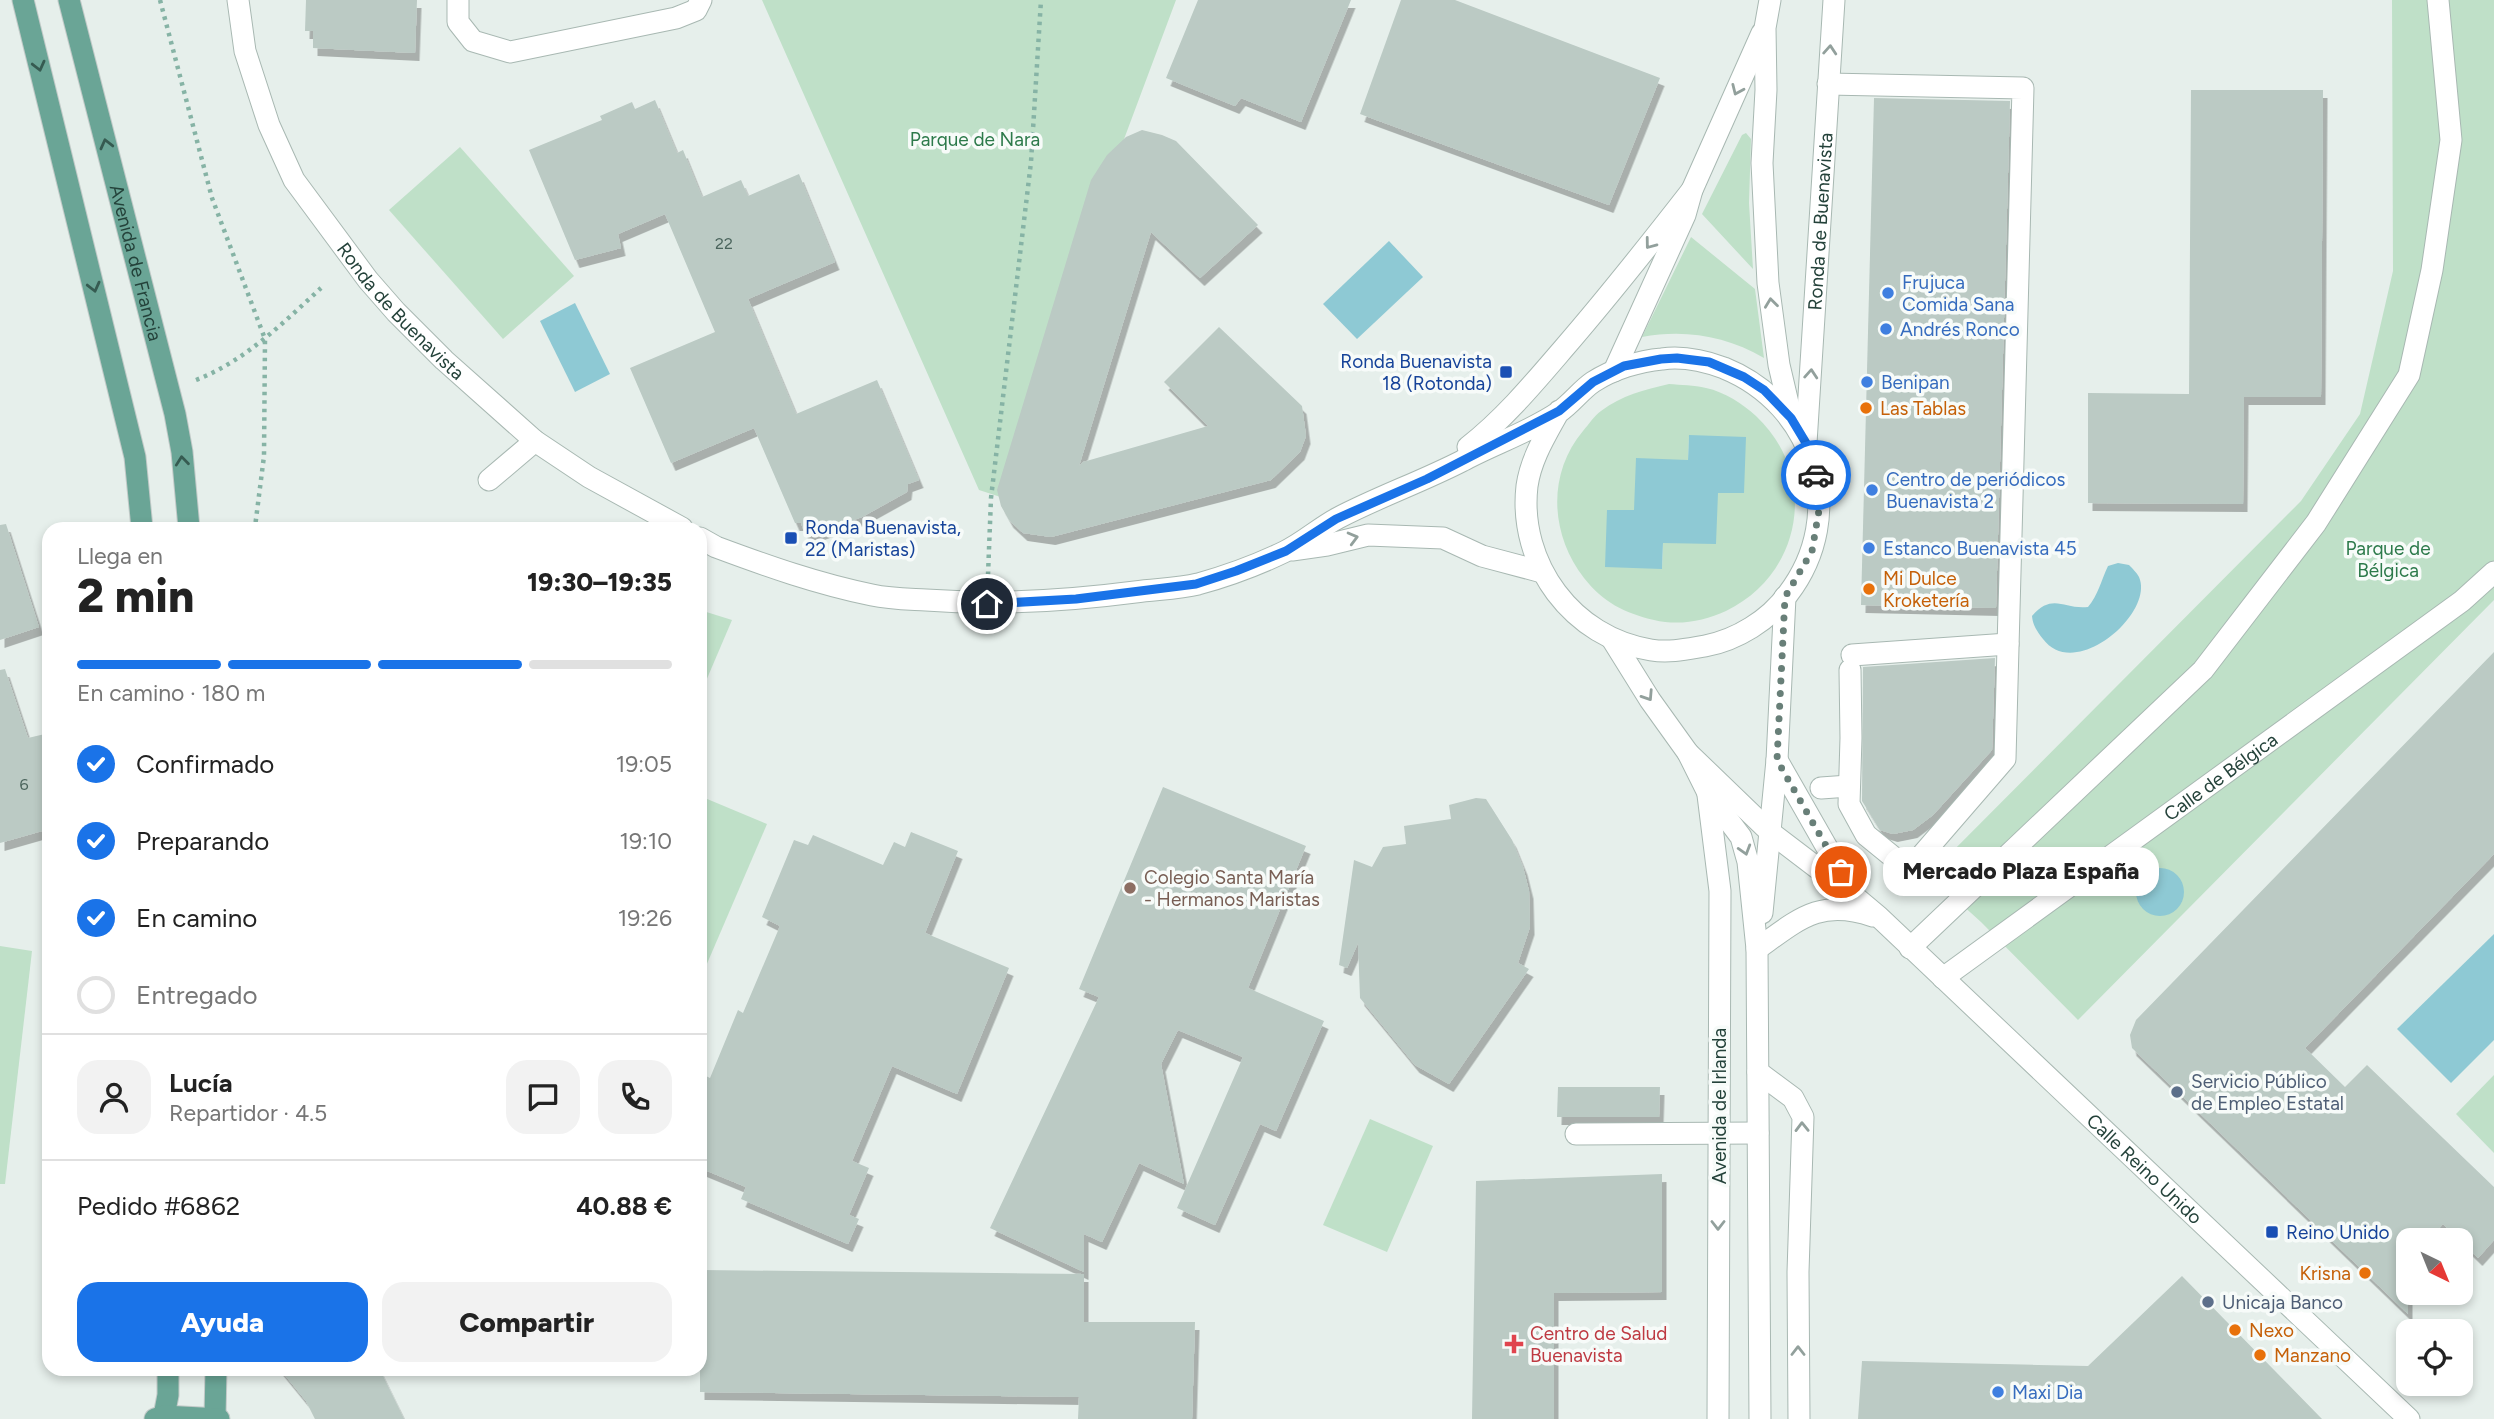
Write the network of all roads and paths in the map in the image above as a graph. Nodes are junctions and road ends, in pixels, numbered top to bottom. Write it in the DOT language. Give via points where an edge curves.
graph roads {
  1 [pos="23,0"];
  2 [pos="69,0"];
  3 [pos="160,0"];
  4 [pos="238,0"];
  5 [pos="458,0"];
  6 [pos="701,0"];
  7 [pos="1041,0"];
  8 [pos="1770,0"];
  9 [pos="1834,0"];
  10 [pos="2438,0"];
  11 [pos="1765,28"];
  12 [pos="1828,84"];
  13 [pos="1692,190"];
  14 [pos="321,289"];
  15 [pos="265,339"];
  16 [pos="1615,371"];
  17 [pos="196,380"];
  18 [pos="1559,411"];
  19 [pos="1791,418"];
  20 [pos="535,441"];
  21 [pos="1806,443"];
  22 [pos="1427,479"];
  23 [pos="489,480"];
  24 [pos="141,522"];
  25 [pos="188,522"];
  26 [pos="256,522"];
  27 [pos="671,522"];
  28 [pos="707,542"];
  29 [pos="1286,551"];
  30 [pos="1542,572"];
  31 [pos="2494,572"];
  32 [pos="1785,597"];
  33 [pos="987,604"];
  34 [pos="1612,639"];
  35 [pos="2008,644"];
  36 [pos="1688,753"];
  37 [pos="1777,760"];
  38 [pos="1849,786"];
  39 [pos="1821,788"];
  40 [pos="1708,793"];
  41 [pos="1770,832"];
  42 [pos="1854,896"];
  43 [pos="1879,917"];
  44 [pos="1910,948"];
  45 [pos="1757,949"];
  46 [pos="1943,978"];
  47 [pos="1758,1072"];
  48 [pos="1718,1132"];
  49 [pos="1758,1133"];
  50 [pos="1576,1134"];
  51 [pos="168,1376"];
  52 [pos="216,1376"];
  53 [pos="160,1418"];
  54 [pos="217,1418"];
  55 [pos="1718,1419"];
  56 [pos="1760,1419"];
  57 [pos="1799,1419"];
  58 [pos="2409,1419"];
  1 -- 24 [label="main road, one-way" via="135,457"];
  25 -- 2 [label="main road, Avenida de Francia, one-way" via="175,414"];
  3 -- 15 [label="path" via="212,198"];
  4 -- 20 [label="street, Ronda de Buenavista" via="245,51 269,125 294,180 396,312"];
  5 -- 6 [label="street" via="458,23 474,41 510,52 676,18 696,10"];
  7 -- 33 [label="path" via="1031,162 991,498"];
  8 -- 11 [label="street, Ronda de Buenavista"];
  12 -- 9 [label="street, Ronda de Buenavista, one-way"];
  10 -- 44 [label="street" via="2452,141 2432,270 2409,375 2316,523 2203,670"];
  11 -- 13 [label="street, Ronda de Buenavista, one-way"];
  19 -- 11 [label="street, Ronda de Buenavista, one-way" via="1768,283 1762,163"];
  21 -- 12 [label="street, Ronda de Buenavista, one-way"];
  12 -- 35 [label="street" via="2022,88"];
  13 -- 16 [label="street, Ronda de Buenavista"];
  13 -- 22 [label="street, Ronda de Buenavista, one-way" via="1527,392 1487,433"];
  14 -- 15 [label="path"];
  15 -- 17 [label="path" via="219,372"];
  15 -- 26 [label="path" via="264,456"];
  16 -- 18 [label="street, Ronda de Buenavista" via="1593,382"];
  16 -- 19 [label="street, Ronda de Buenavista" via="1661,359 1709,362 1764,390"];
  18 -- 22 [label="street, Ronda de Buenavista"];
  18 -- 30 [label="street, Ronda de Buenavista" via="1535,453 1527,485 1530,539"];
  19 -- 21 [label="street, Ronda de Buenavista"];
  20 -- 23 [label="street"];
  20 -- 27 [label="street, Ronda de Buenavista"];
  21 -- 32 [label="street, Ronda de Buenavista" via="1817,480 1819,510 1812,551"];
  22 -- 29 [label="street, Ronda de Buenavista" via="1336,519"];
  28 -- 33 [label="street, Ronda de Buenavista" via="820,584 878,597"];
  29 -- 30 [label="street, Ronda de Buenavista, one-way" via="1368,535 1443,538 1482,556"];
  29 -- 33 [label="street, Ronda de Buenavista" via="1196,584 1076,599"];
  30 -- 34 [label="street, Ronda de Buenavista" via="1554,592 1585,623"];
  31 -- 46 [label="street, Calle de Bélgica" via="2462,601"];
  32 -- 34 [label="street, Ronda de Buenavista" via="1762,621 1724,642 1672,652"];
  32 -- 37 [label="street, Avenida de Irlanda"];
  34 -- 36 [label="street, Avenida de Irlanda, one-way"];
  35 -- 38 [label="street" via="1851,663"];
  35 -- 38 [label="street" via="2004,759 1909,870 1867,835 1849,804"];
  36 -- 40 [label="street, Avenida de Irlanda"];
  36 -- 41 [label="street, Calle Reino Unido"];
  37 -- 41 [label="street, Avenida de Irlanda"];
  37 -- 42 [label="street, Calle Reino Unido"];
  38 -- 39 [label="street"];
  40 -- 45 [label="street, Avenida de Irlanda, one-way" via="1741,837"];
  40 -- 48 [label="street, Avenida de Irlanda" via="1720,891"];
  41 -- 42 [label="street, Calle Reino Unido"];
  41 -- 45 [label="street, Avenida de Irlanda"];
  42 -- 43 [label="street, Calle Reino Unido"];
  43 -- 44 [label="street, Calle Reino Unido"];
  43 -- 45 [label="street" via="1850,908 1826,909"];
  44 -- 46 [label="street, Calle Reino Unido"];
  45 -- 47 [label="street, Avenida de Irlanda"];
  46 -- 58 [label="street, Calle Reino Unido"];
  47 -- 49 [label="street, Avenida de Irlanda"];
  57 -- 47 [label="street, Avenida de Irlanda, one-way" via="1803,1117 1793,1098"];
  48 -- 49 [label="street"];
  48 -- 50 [label="street"];
  48 -- 55 [label="street, Avenida de Irlanda, one-way"];
  49 -- 56 [label="street, Avenida de Irlanda"];
  51 -- 53 [label="main road" via="168,1395"];
  52 -- 54 [label="main road"];
  53 -- 54 [label="main road"];
}
